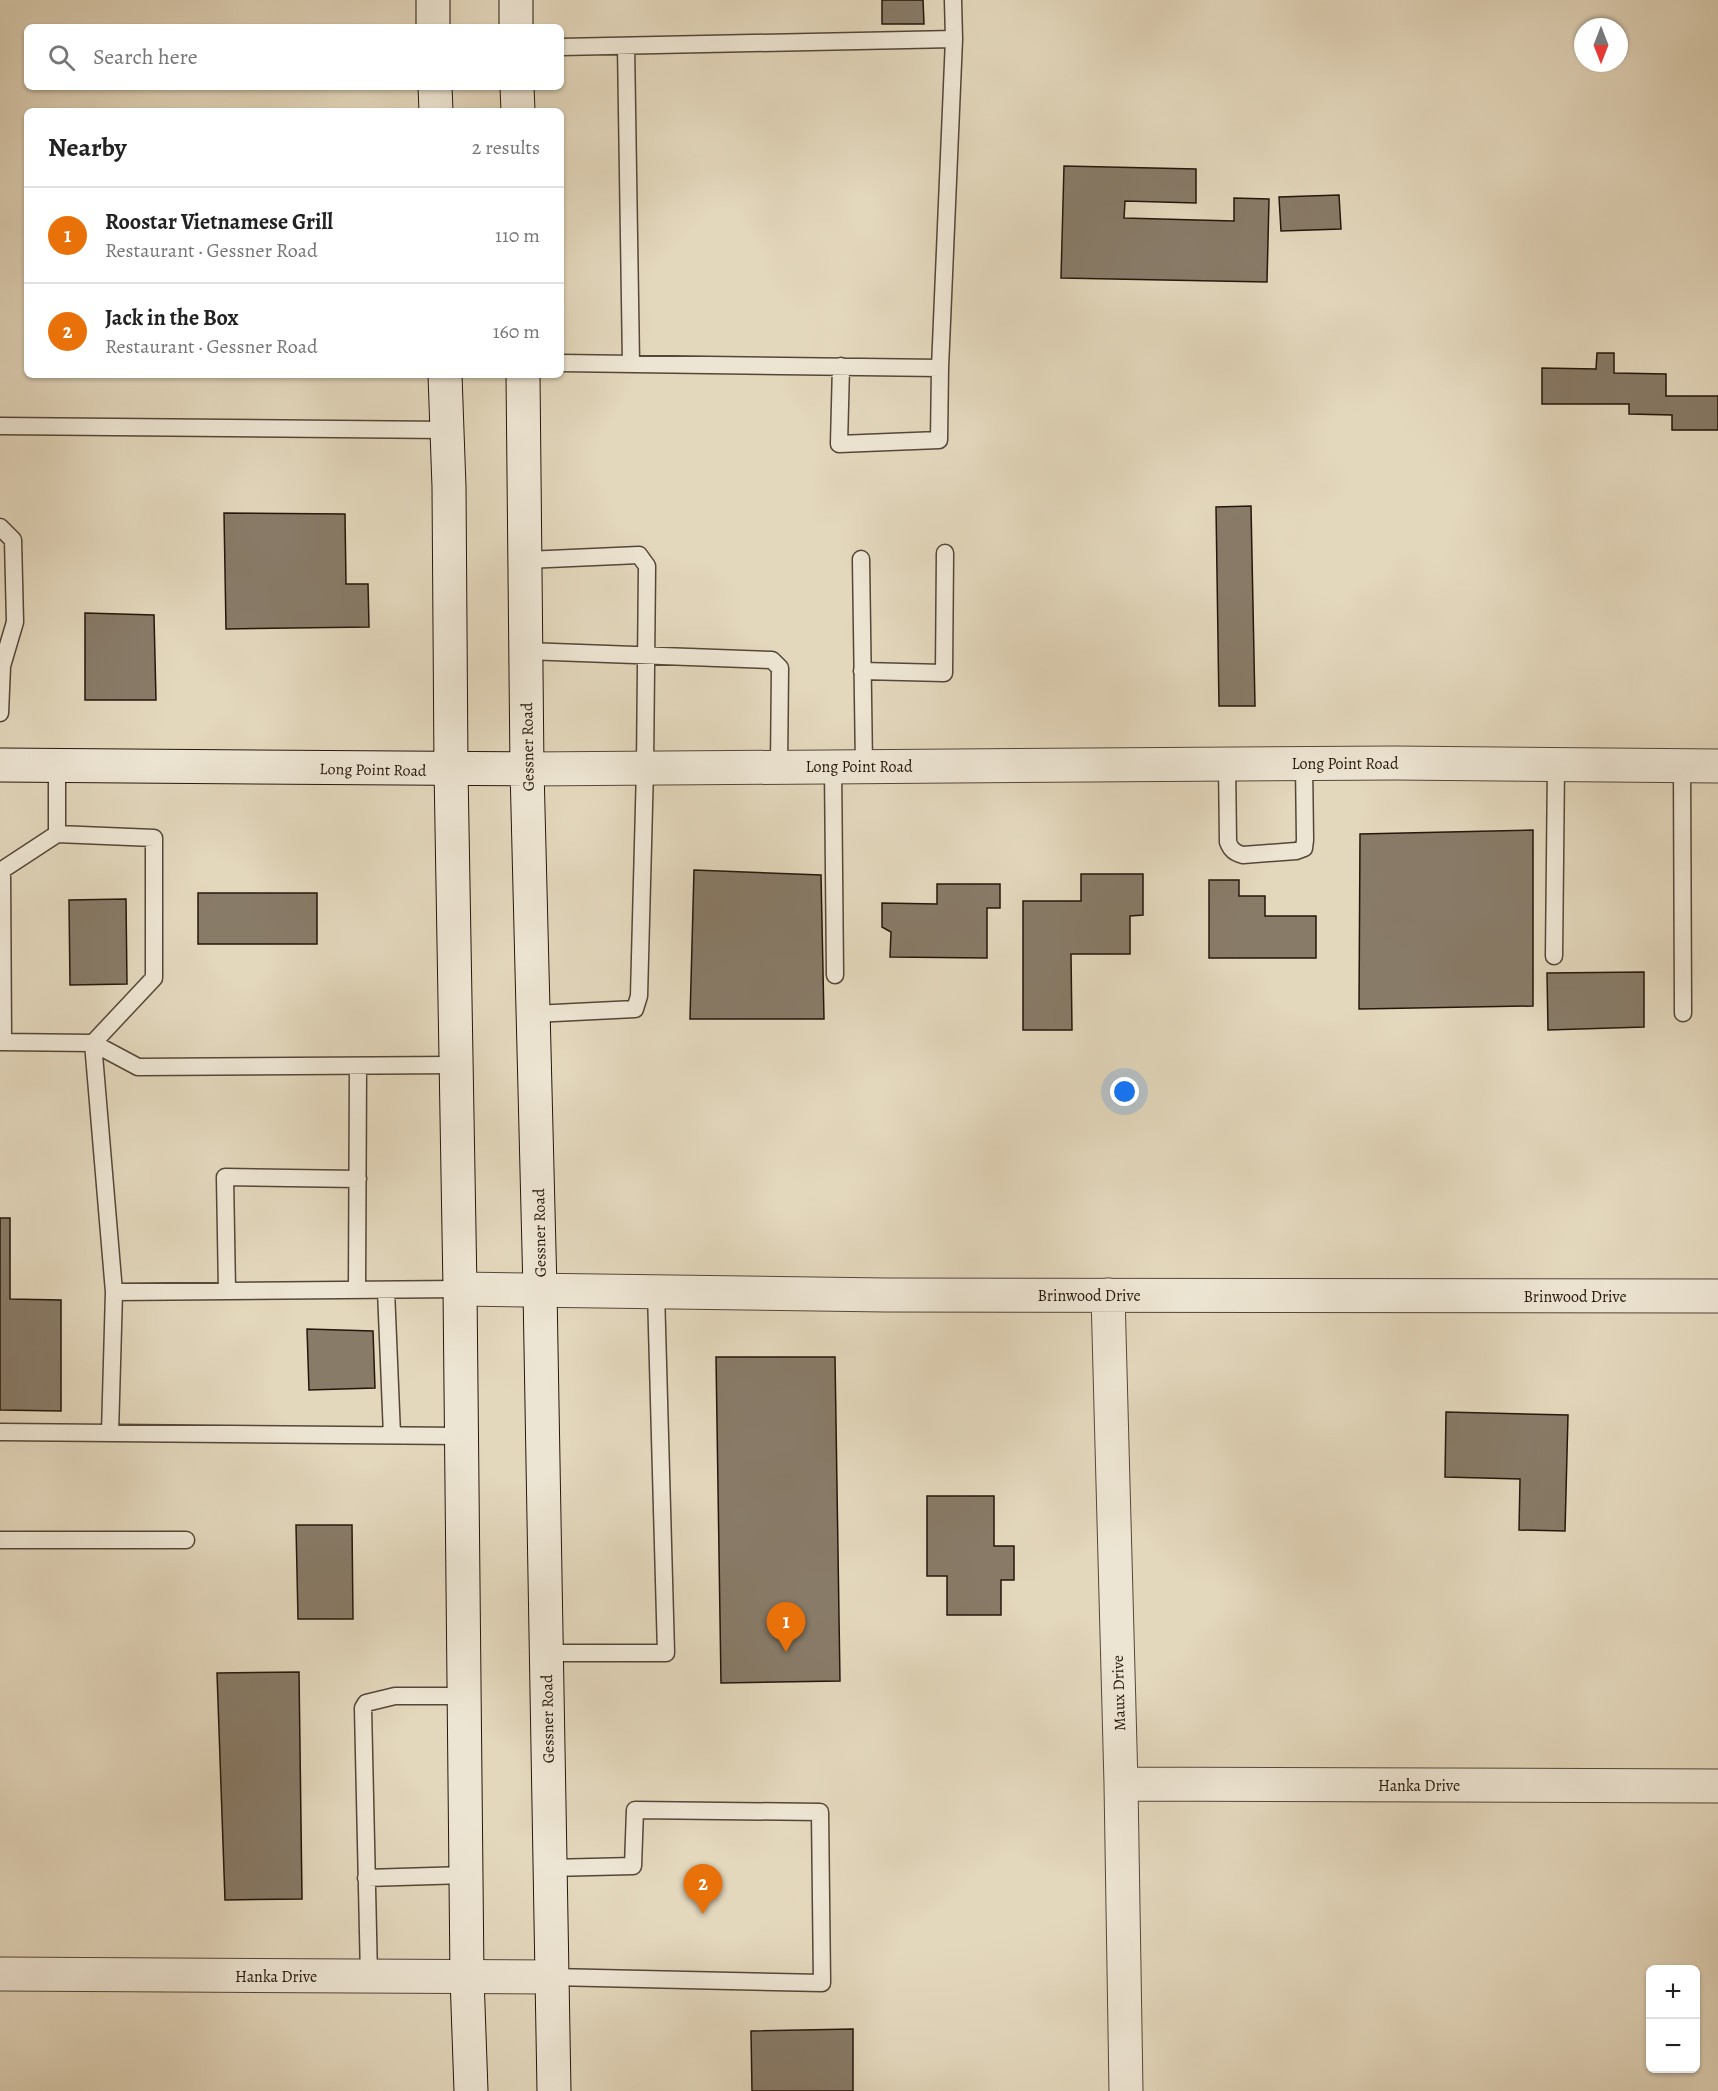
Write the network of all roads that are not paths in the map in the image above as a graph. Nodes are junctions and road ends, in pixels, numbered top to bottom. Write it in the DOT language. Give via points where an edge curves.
graph roads {
  1 [pos="433,0"];
  2 [pos="516,0"];
  3 [pos="953,0"];
  4 [pos="434,24"];
  5 [pos="516,24"];
  6 [pos="954,39"];
  7 [pos="626,46"];
  8 [pos="564,47"];
  9 [pos="435,90"];
  10 [pos="517,90"];
  11 [pos="436,108"];
  12 [pos="518,108"];
  13 [pos="564,363"];
  14 [pos="631,363"];
  15 [pos="841,366"];
  16 [pos="940,368"];
  17 [pos="445,378"];
  18 [pos="524,378"];
  19 [pos="0,426"];
  20 [pos="447,430"];
  21 [pos="0,527"];
  22 [pos="945,553"];
  23 [pos="861,559"];
  24 [pos="526,560"];
  25 [pos="526,651"];
  26 [pos="646,655"];
  27 [pos="1,665"];
  28 [pos="862,672"];
  29 [pos="0,713"];
  30 [pos="1227,764"];
  31 [pos="1304,764"];
  32 [pos="1556,764"];
  33 [pos="0,765"];
  34 [pos="57,766"];
  35 [pos="848,766"];
  36 [pos="1682,766"];
  37 [pos="1718,766"];
  38 [pos="779,767"];
  39 [pos="645,768"];
  40 [pos="451,769"];
  41 [pos="527,769"];
  42 [pos="57,834"];
  43 [pos="1,870"];
  44 [pos="1554,956"];
  45 [pos="836,975"];
  46 [pos="1683,1012"];
  47 [pos="534,1014"];
  48 [pos="1,1042"];
  49 [pos="93,1043"];
  50 [pos="456,1065"];
  51 [pos="358,1066"];
  52 [pos="358,1179"];
  53 [pos="460,1289"];
  54 [pos="357,1290"];
  55 [pos="386,1290"];
  56 [pos="540,1290"];
  57 [pos="227,1291"];
  58 [pos="114,1292"];
  59 [pos="656,1292"];
  60 [pos="1108,1295"];
  61 [pos="1718,1296"];
  62 [pos="0,1432"];
  63 [pos="110,1433"];
  64 [pos="392,1435"];
  65 [pos="462,1436"];
  66 [pos="0,1540"];
  67 [pos="186,1540"];
  68 [pos="546,1653"];
  69 [pos="464,1696"];
  70 [pos="1121,1784"];
  71 [pos="1718,1786"];
  72 [pos="550,1868"];
  73 [pos="466,1875"];
  74 [pos="366,1878"];
  75 [pos="0,1974"];
  76 [pos="369,1977"];
  77 [pos="467,1977"];
  78 [pos="552,1977"];
  79 [pos="471,2091"];
  80 [pos="554,2091"];
  81 [pos="1126,2091"];
  1 -- 4 [label="street"];
  2 -- 5 [label="street"];
  3 -- 6 [label="lane"];
  6 -- 7 [label="lane"];
  6 -- 16 [label="lane"];
  7 -- 8 [label="lane"];
  7 -- 14 [label="lane"];
  9 -- 11 [label="street"];
  10 -- 12 [label="street"];
  13 -- 14 [label="lane"];
  14 -- 15 [label="lane"];
  15 -- 16 [label="lane"];
  15 -- 16 [label="lane" via="839,444 939,440"];
  17 -- 20 [label="street"];
  18 -- 24 [label="street, Gessner Road"];
  19 -- 20 [label="lane"];
  20 -- 40 [label="street"];
  21 -- 27 [label="lane" via="13,540 15,622"];
  22 -- 28 [label="lane" via="944,673"];
  23 -- 28 [label="lane"];
  24 -- 25 [label="street, Gessner Road"];
  24 -- 26 [label="lane" via="639,555 647,566"];
  25 -- 26 [label="lane"];
  25 -- 41 [label="street, Gessner Road"];
  26 -- 38 [label="lane" via="772,660 780,668"];
  26 -- 39 [label="lane"];
  27 -- 29 [label="lane"];
  28 -- 35 [label="lane"];
  30 -- 31 [label="street, Long Point Road"];
  30 -- 31 [label="lane" via="1228,842 1235,853 1243,855 1296,852 1304,848"];
  30 -- 35 [label="street, Long Point Road"];
  31 -- 32 [label="street, Long Point Road"];
  32 -- 36 [label="street, Long Point Road"];
  32 -- 44 [label="lane"];
  33 -- 34 [label="street, Long Point Road"];
  34 -- 40 [label="street, Long Point Road"];
  34 -- 42 [label="lane"];
  35 -- 38 [label="street, Long Point Road"];
  35 -- 45 [label="lane"];
  36 -- 37 [label="street, Long Point Road"];
  36 -- 46 [label="lane"];
  38 -- 39 [label="street, Long Point Road"];
  39 -- 41 [label="street, Long Point Road"];
  39 -- 47 [label="lane" via="639,996 635,1009"];
  40 -- 41 [label="street, Long Point Road"];
  40 -- 50 [label="street"];
  41 -- 47 [label="street, Gessner Road"];
  42 -- 43 [label="lane"];
  42 -- 49 [label="lane" via="154,838 154,978"];
  43 -- 48 [label="lane"];
  47 -- 56 [label="street, Gessner Road"];
  48 -- 49 [label="lane"];
  49 -- 51 [label="lane" via="138,1067"];
  49 -- 58 [label="lane"];
  50 -- 51 [label="lane"];
  50 -- 53 [label="street"];
  51 -- 52 [label="lane"];
  52 -- 54 [label="lane"];
  52 -- 57 [label="lane" via="225,1177"];
  53 -- 55 [label="lane"];
  53 -- 56 [label="street, Brinwood Drive"];
  53 -- 65 [label="street"];
  54 -- 55 [label="lane"];
  54 -- 57 [label="lane"];
  55 -- 64 [label="lane"];
  56 -- 59 [label="street, Brinwood Drive"];
  56 -- 68 [label="street, Gessner Road"];
  57 -- 58 [label="lane"];
  58 -- 63 [label="lane"];
  59 -- 60 [label="street, Brinwood Drive"];
  59 -- 68 [label="lane" via="666,1653"];
  60 -- 61 [label="street, Brinwood Drive"];
  60 -- 70 [label="street, Maux Drive"];
  62 -- 63 [label="lane"];
  63 -- 64 [label="lane"];
  64 -- 65 [label="lane"];
  65 -- 69 [label="street"];
  66 -- 67 [label="lane"];
  68 -- 72 [label="street, Gessner Road"];
  69 -- 73 [label="street"];
  69 -- 74 [label="lane" via="395,1696 366,1703 363,1708"];
  70 -- 71 [label="street, Hanka Drive"];
  70 -- 81 [label="street, Maux Drive"];
  72 -- 78 [label="street, Gessner Road"];
  72 -- 78 [label="lane" via="633,1866 635,1810 820,1812 822,1983"];
  73 -- 74 [label="lane"];
  73 -- 77 [label="street"];
  74 -- 76 [label="lane"];
  75 -- 76 [label="street, Hanka Drive"];
  76 -- 77 [label="street, Hanka Drive"];
  77 -- 78 [label="street, Hanka Drive"];
  77 -- 79 [label="street"];
  78 -- 80 [label="street, Gessner Road"];
}
